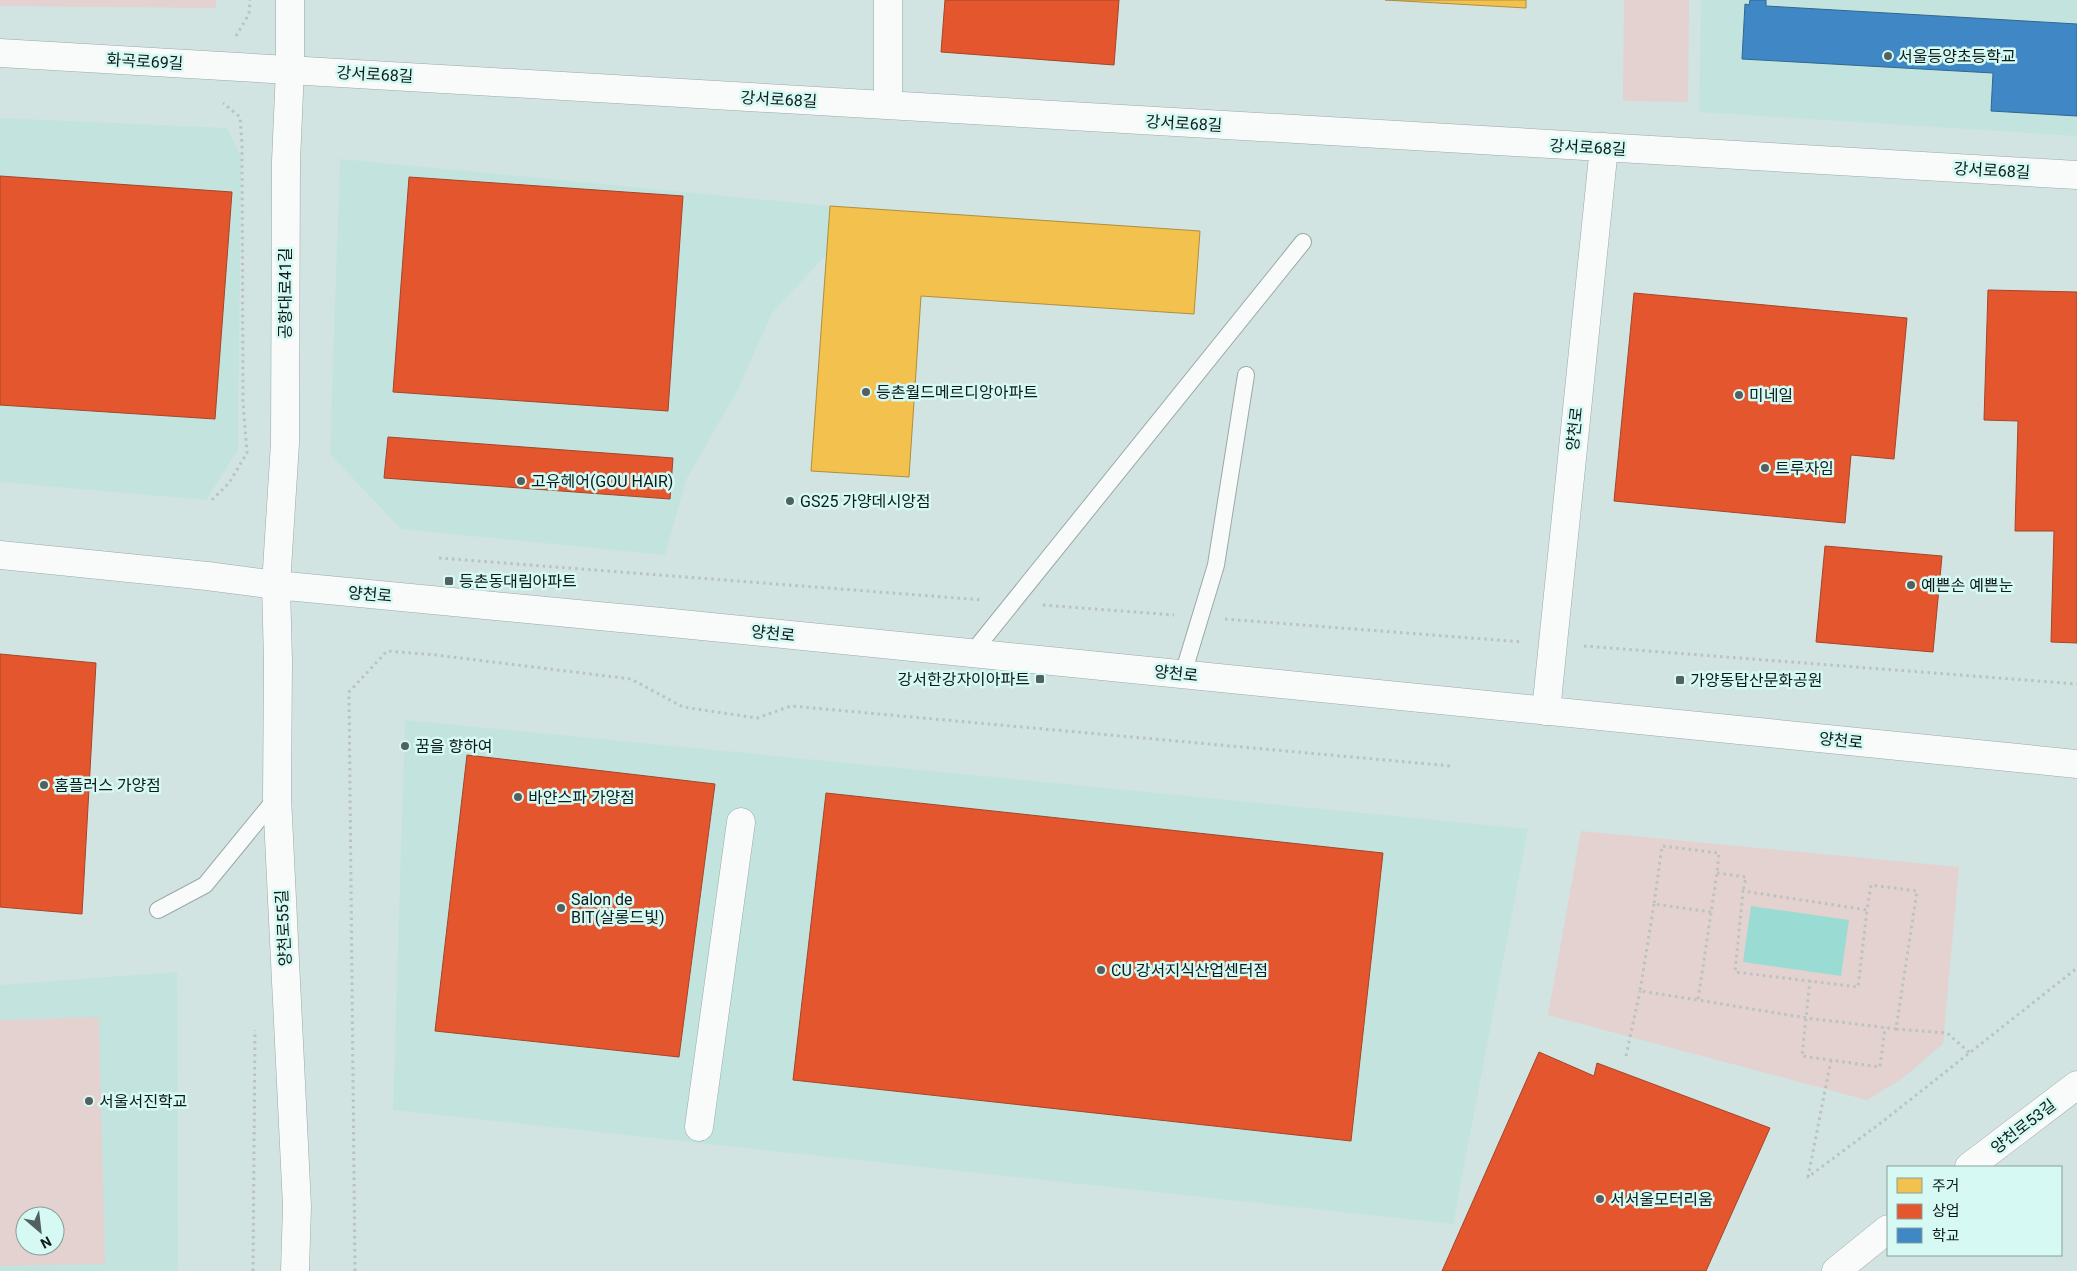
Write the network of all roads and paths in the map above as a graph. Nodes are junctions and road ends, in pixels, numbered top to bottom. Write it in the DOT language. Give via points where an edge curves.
graph roads {
  1 [pos="250,0"];
  2 [pos="290,0"];
  3 [pos="888,0"];
  4 [pos="230,40"];
  5 [pos="0,53"];
  6 [pos="290,69"];
  7 [pos="223,103"];
  8 [pos="888,105"];
  9 [pos="1604,148"];
  10 [pos="2077,176"];
  11 [pos="1303,242"];
  12 [pos="1246,375"];
  13 [pos="212,500"];
  14 [pos="0,555"];
  15 [pos="439,558"];
  16 [pos="276,585"];
  17 [pos="1012,603"];
  18 [pos="1200,617"];
  19 [pos="1553,644"];
  20 [pos="972,653"];
  21 [pos="1183,674"];
  22 [pos="2077,684"];
  23 [pos="1546,710"];
  24 [pos="2077,764"];
  25 [pos="1450,766"];
  26 [pos="277,797"];
  27 [pos="741,822"];
  28 [pos="1716,873"];
  29 [pos="1744,891"];
  30 [pos="1654,904"];
  31 [pos="158,910"];
  32 [pos="1867,910"];
  33 [pos="1711,912"];
  34 [pos="2077,968"];
  35 [pos="1810,980"];
  36 [pos="1640,991"];
  37 [pos="1698,1000"];
  38 [pos="1807,1018"];
  39 [pos="255,1022"];
  40 [pos="1885,1027"];
  41 [pos="1896,1029"];
  42 [pos="1970,1053"];
  43 [pos="1626,1056"];
  44 [pos="1832,1060"];
  45 [pos="2077,1084"];
  46 [pos="699,1127"];
  47 [pos="1970,1166"];
  48 [pos="1887,1231"];
  49 [pos="252,1271"];
  50 [pos="295,1271"];
  51 [pos="355,1271"];
  52 [pos="1836,1271"];
  1 -- 4 [label="path" via="249,14"];
  2 -- 6 [label="street, 공항대로41길"];
  3 -- 8 [label="street"];
  5 -- 6 [label="street, 화곡로69길"];
  6 -- 8 [label="street, 강서로68길"];
  6 -- 16 [label="street, 공항대로41길" via="286,161 285,443"];
  7 -- 13 [label="path" via="240,117 242,144 243,402 247,453 229,483"];
  8 -- 9 [label="street, 강서로68길"];
  9 -- 10 [label="street, 강서로68길"];
  9 -- 19 [label="street, 양천로"];
  11 -- 17 [label="lane"];
  12 -- 18 [label="lane" via="1216,566"];
  14 -- 16 [label="street, 양천로"];
  15 -- 17 [label="path"];
  16 -- 20 [label="street, 양천로"];
  16 -- 26 [label="street, 양천로55길"];
  17 -- 18 [label="path"];
  17 -- 20 [label="lane"];
  18 -- 19 [label="path"];
  18 -- 21 [label="lane"];
  19 -- 22 [label="path"];
  19 -- 23 [label="street, 양천로"];
  20 -- 21 [label="street, 양천로"];
  21 -- 23 [label="street, 양천로"];
  23 -- 24 [label="street, 양천로"];
  25 -- 51 [label="path" via="791,706 757,718 682,706 631,679 386,651 349,692"];
  26 -- 31 [label="lane" via="205,885"];
  26 -- 50 [label="street, 양천로55길" via="297,1206"];
  27 -- 46 [label="street"];
  28 -- 29 [label="path" via="1746,877"];
  28 -- 30 [label="path" via="1719,853 1662,846"];
  28 -- 33 [label="path"];
  29 -- 32 [label="path"];
  29 -- 35 [label="path" via="1735,972"];
  30 -- 33 [label="path"];
  30 -- 36 [label="path"];
  32 -- 35 [label="path" via="1858,987"];
  32 -- 41 [label="path" via="1871,885 1917,891"];
  33 -- 37 [label="path"];
  34 -- 42 [label="path"];
  35 -- 38 [label="path"];
  36 -- 37 [label="path"];
  36 -- 43 [label="path"];
  37 -- 38 [label="path"];
  38 -- 40 [label="path"];
  38 -- 44 [label="path" via="1802,1056"];
  39 -- 49 [label="path"];
  40 -- 41 [label="path"];
  40 -- 44 [label="path" via="1880,1067"];
  41 -- 42 [label="path" via="1947,1033"];
  42 -- 44 [label="path" via="1808,1177"];
  45 -- 47 [label="street, 양천로53길"];
  48 -- 52 [label="street"];
}
